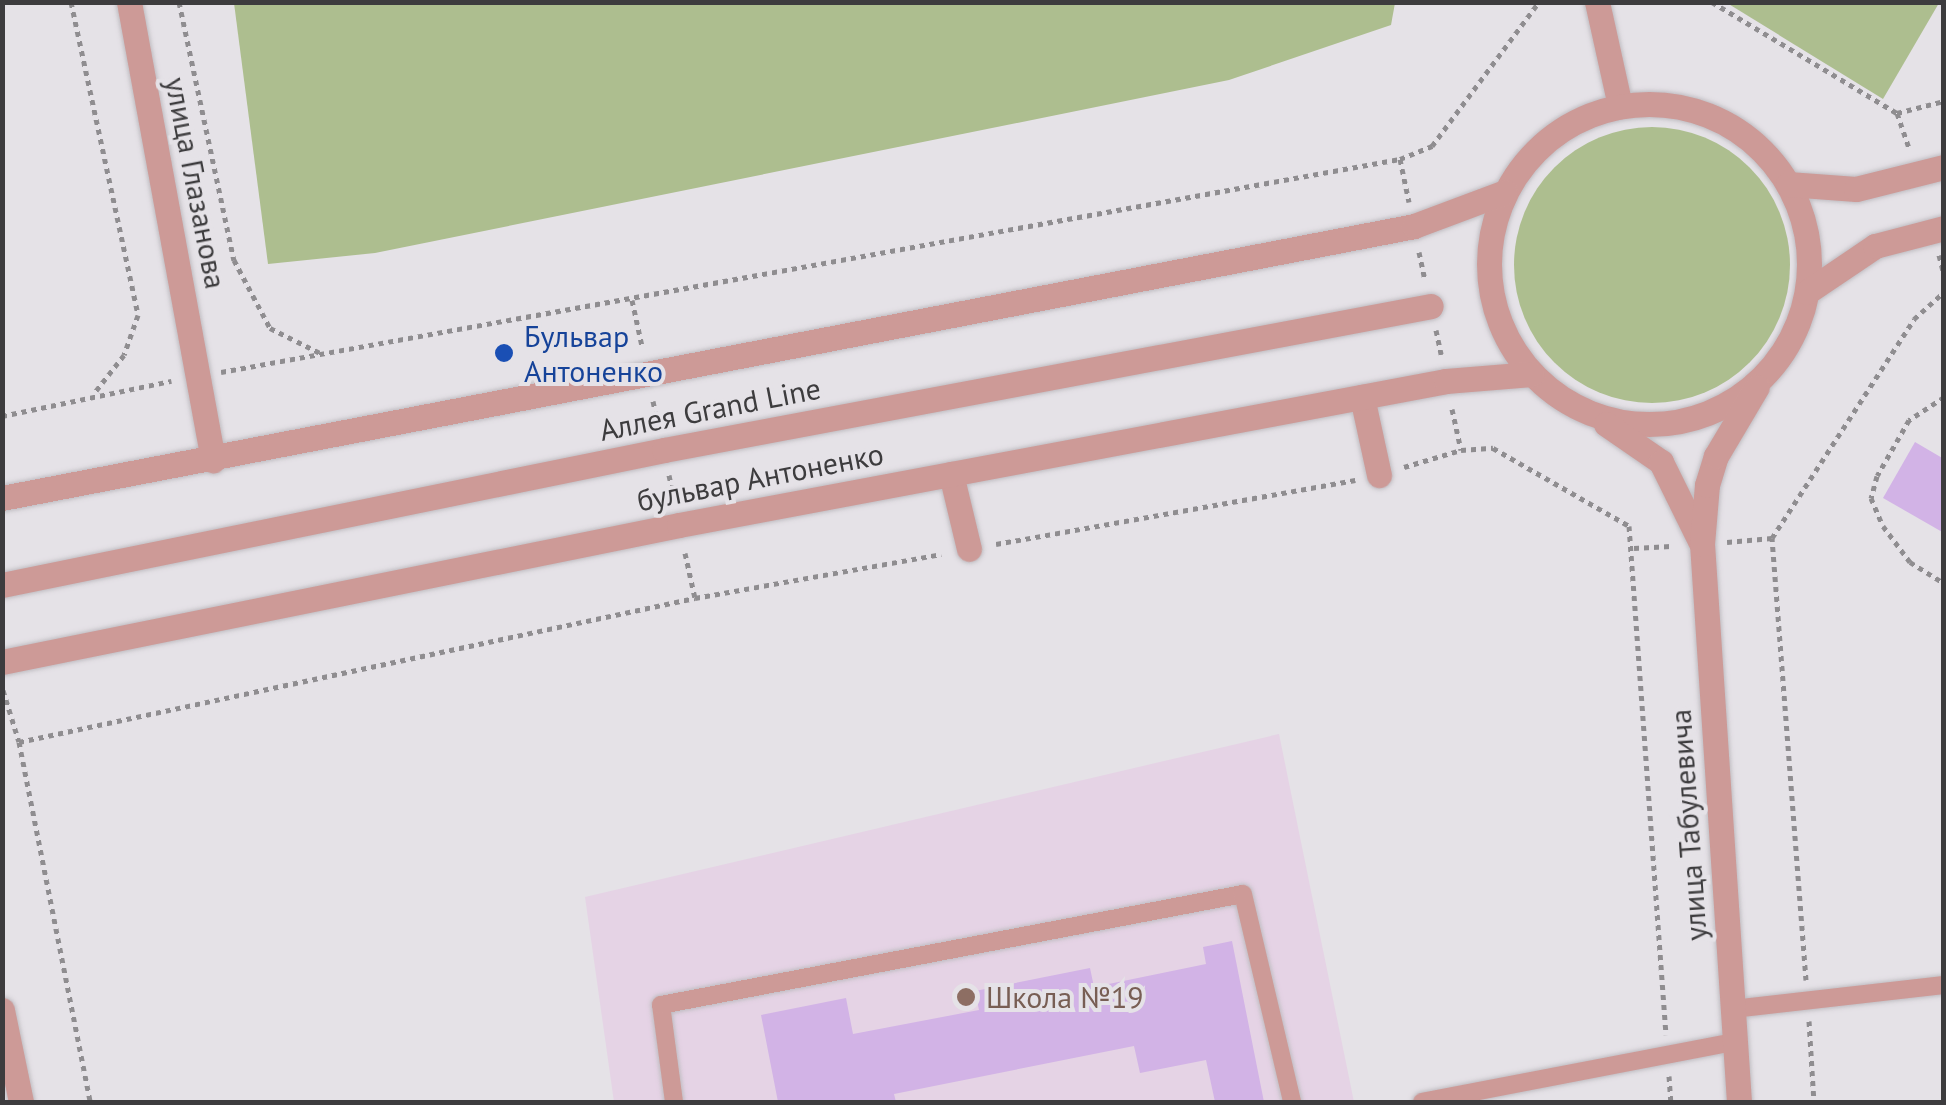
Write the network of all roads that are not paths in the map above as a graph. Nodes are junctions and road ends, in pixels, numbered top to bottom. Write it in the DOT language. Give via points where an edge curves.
graph roads {
  1 [pos="129,2"];
  2 [pos="1597,2"];
  3 [pos="1620,106"];
  4 [pos="1944,167"];
  5 [pos="1788,184"];
  6 [pos="1506,192"];
  7 [pos="1944,228"];
  8 [pos="1807,292"];
  9 [pos="1431,306"];
  10 [pos="1532,374"];
  11 [pos="1762,378"];
  12 [pos="1362,398"];
  13 [pos="1594,415"];
  14 [pos="213,460"];
  15 [pos="951,474"];
  16 [pos="1379,475"];
  17 [pos="2,498"];
  18 [pos="1702,544"];
  19 [pos="969,549"];
  20 [pos="2,585"];
  21 [pos="2,662"];
  22 [pos="1944,984"];
  23 [pos="1733,1009"];
  24 [pos="2,1010"];
  25 [pos="1735,1042"];
  26 [pos="21,1102"];
  27 [pos="674,1102"];
  28 [pos="1292,1102"];
  29 [pos="1422,1102"];
  30 [pos="1739,1102"];
  1 -- 14 [label="street, улица Глазанова"];
  2 -- 3 [label="street"];
  3 -- 5 [label="street" via="1698,110 1765,152"];
  3 -- 6 [label="street" via="1573,122 1534,152"];
  4 -- 5 [label="street" via="1856,189"];
  5 -- 8 [label="street" via="1808,236"];
  6 -- 10 [label="street" via="1491,238 1490,287 1504,334"];
  6 -- 14 [label="street" via="1414,226"];
  7 -- 8 [label="street" via="1876,246"];
  8 -- 11 [label="street" via="1792,339"];
  9 -- 20 [label="street, Аллея Grand Line" via="664,450"];
  10 -- 12 [label="street, бульвар Антоненко" via="1446,381"];
  10 -- 13 [label="street"];
  11 -- 13 [label="street" via="1733,401 1665,424"];
  11 -- 18 [label="street, улица Табулевича" via="1716,456"];
  12 -- 15 [label="street, бульвар Антоненко"];
  12 -- 16 [label="street"];
  13 -- 18 [label="street, улица Табулевича" via="1661,462"];
  14 -- 17 [label="street"];
  15 -- 19 [label="street"];
  15 -- 21 [label="street, бульвар Антоненко"];
  18 -- 23 [label="street, улица Табулевича"];
  22 -- 23 [label="lane"];
  23 -- 25 [label="street, улица Табулевича"];
  24 -- 26 [label="street"];
  25 -- 29 [label="lane"];
  25 -- 30 [label="street, улица Табулевича"];
  27 -- 28 [label="lane" via="660,1005 1243,894"];
}
